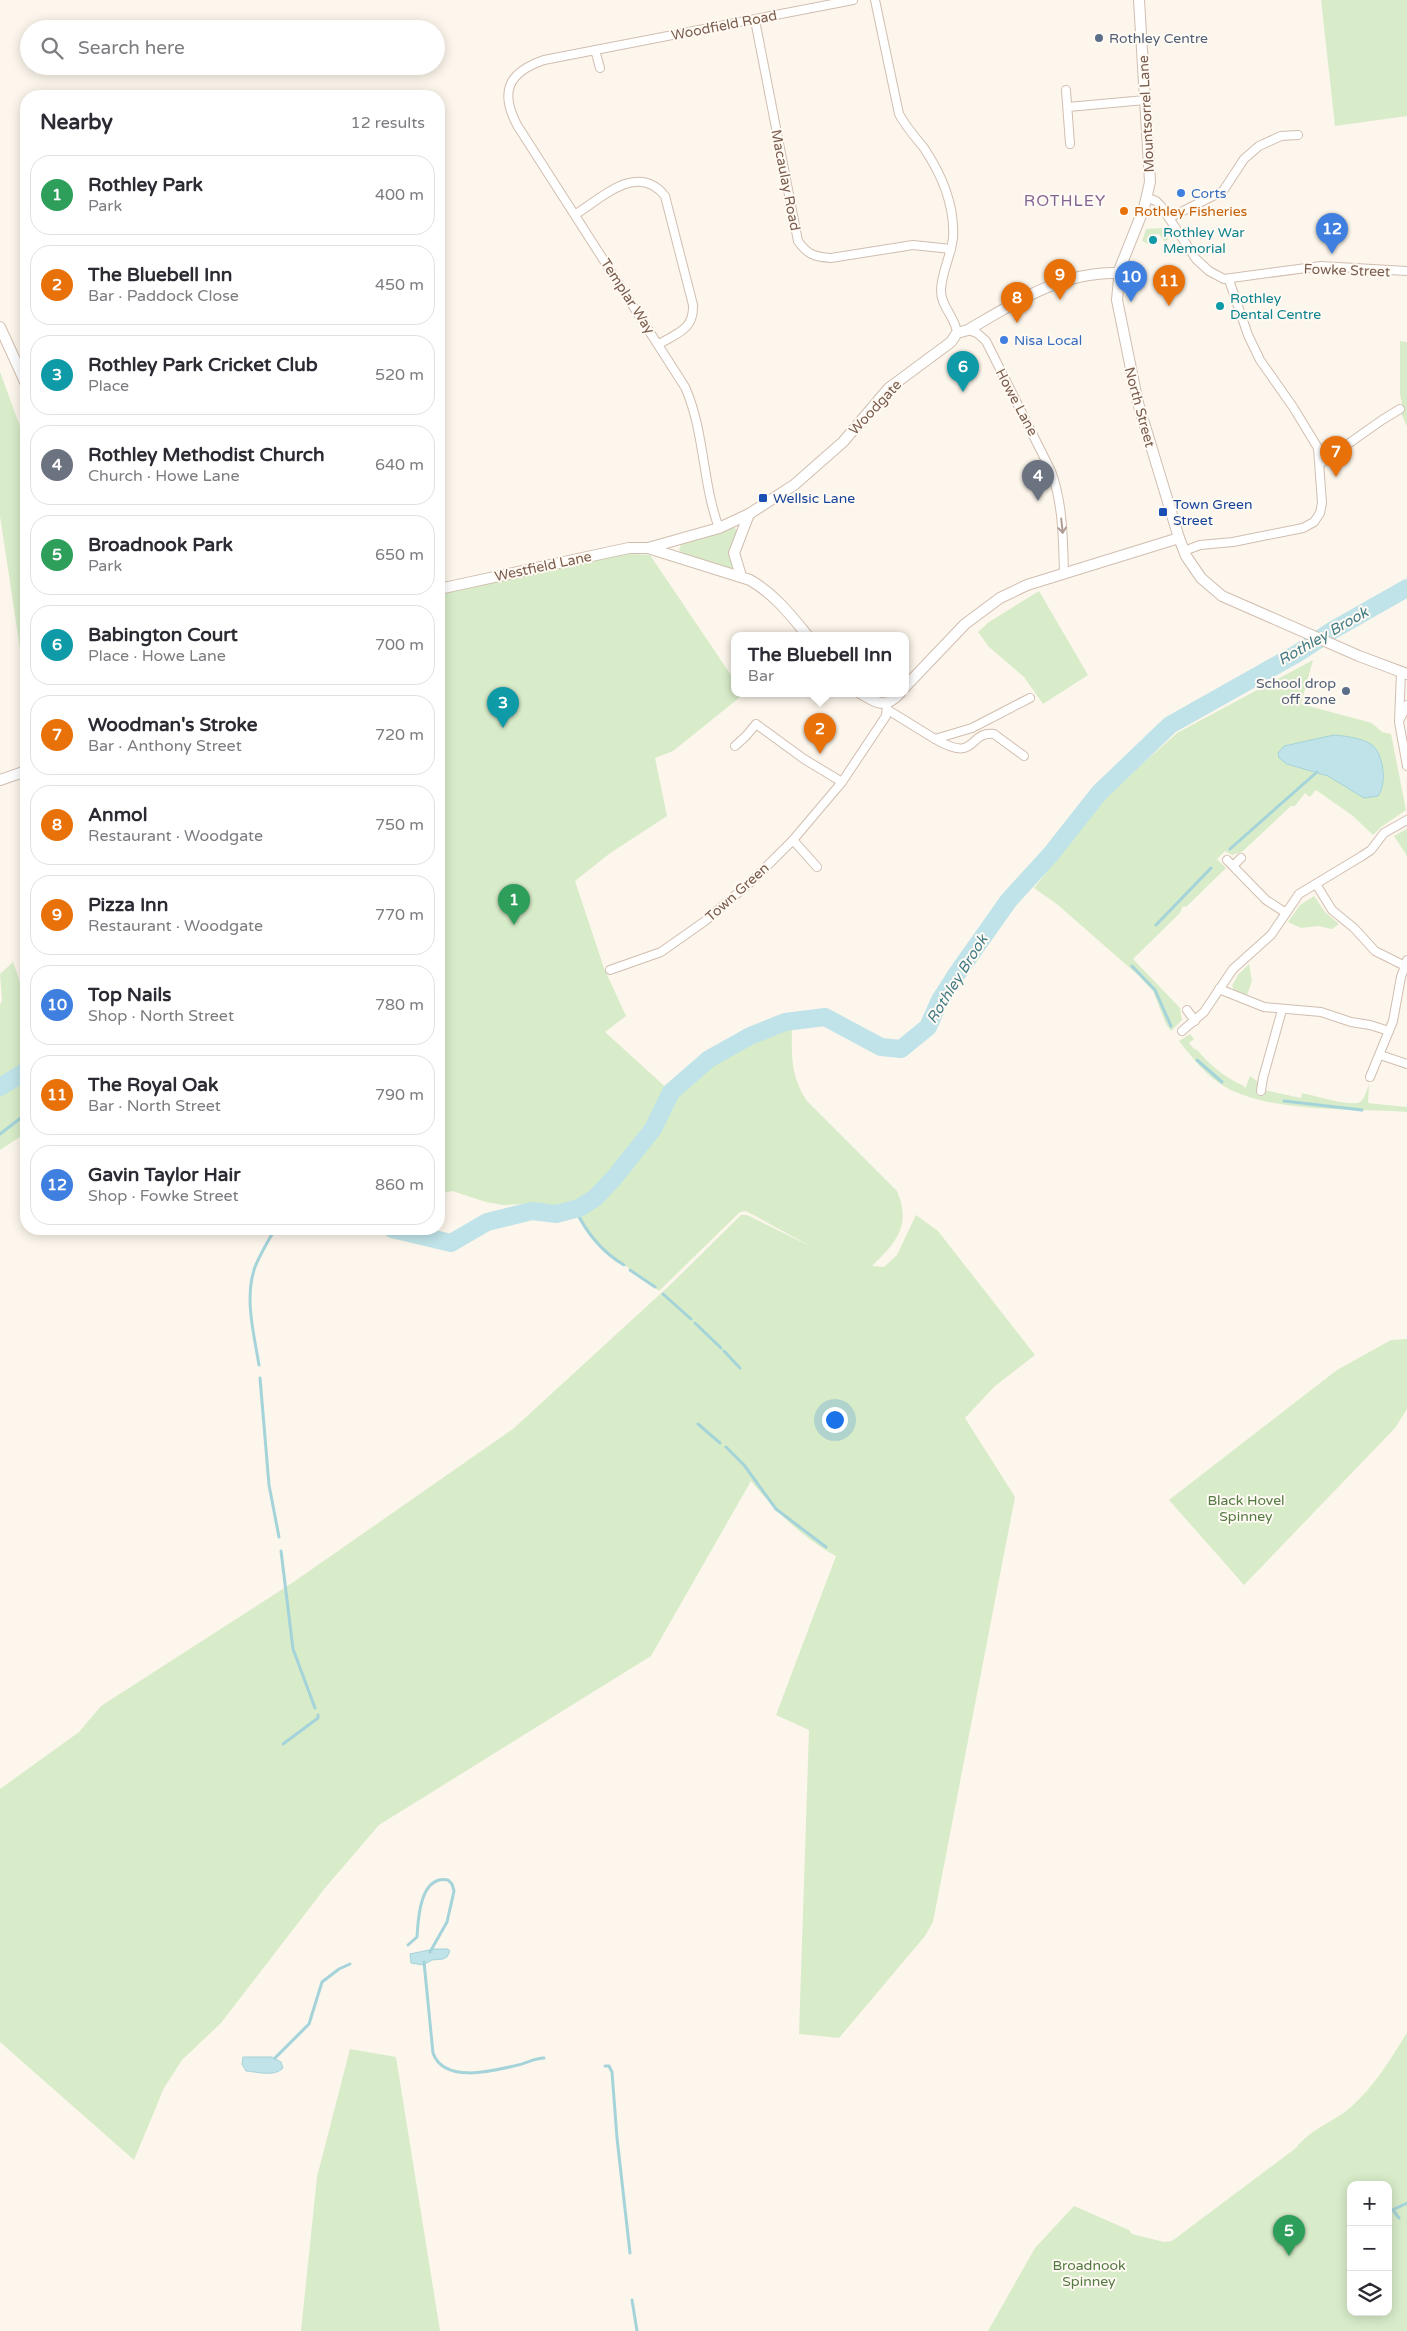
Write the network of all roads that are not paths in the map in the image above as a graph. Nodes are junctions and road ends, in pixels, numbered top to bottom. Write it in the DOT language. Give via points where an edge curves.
graph roads {
  1 [pos="852,0"];
  2 [pos="875,0"];
  3 [pos="1139,0"];
  4 [pos="755,20"];
  5 [pos="596,50"];
  6 [pos="600,68"];
  7 [pos="513,78"];
  8 [pos="1066,90"];
  9 [pos="1145,100"];
  10 [pos="1068,107"];
  11 [pos="1298,135"];
  12 [pos="1070,144"];
  13 [pos="1148,198"];
  14 [pos="576,214"];
  15 [pos="1169,218"];
  16 [pos="951,250"];
  17 [pos="1407,271"];
  18 [pos="1118,274"];
  19 [pos="1229,280"];
  20 [pos="0,327"];
  21 [pos="968,330"];
  22 [pos="956,334"];
  23 [pos="659,344"];
  24 [pos="20,371"];
  25 [pos="1400,409"];
  26 [pos="1321,463"];
  27 [pos="748,514"];
  28 [pos="719,528"];
  29 [pos="1179,538"];
  30 [pos="648,548"];
  31 [pos="1184,551"];
  32 [pos="1064,574"];
  33 [pos="741,576"];
  34 [pos="445,588"];
  35 [pos="804,632"];
  36 [pos="1404,673"];
  37 [pos="909,684"];
  38 [pos="867,697"];
  39 [pos="896,697"];
  40 [pos="1030,698"];
  41 [pos="1407,705"];
  42 [pos="887,707"];
  43 [pos="1399,722"];
  44 [pos="934,739"];
  45 [pos="735,746"];
  46 [pos="1022,751"];
  47 [pos="1407,766"];
  48 [pos="20,773"];
  49 [pos="0,780"];
  50 [pos="842,782"];
  51 [pos="1407,820"];
  52 [pos="793,840"];
  53 [pos="1241,858"];
  54 [pos="818,867"];
  55 [pos="1316,884"];
  56 [pos="1286,913"];
  57 [pos="1406,963"];
  58 [pos="610,970"];
  59 [pos="1219,989"];
  60 [pos="1186,1010"];
  61 [pos="1282,1010"];
  62 [pos="1195,1021"];
  63 [pos="1182,1031"];
  64 [pos="1389,1031"];
  65 [pos="1380,1054"];
  66 [pos="1407,1064"];
  67 [pos="1254,1074"];
  68 [pos="1370,1077"];
  69 [pos="1263,1078"];
  70 [pos="1261,1091"];
  1 -- 4 [label="street, Woodfield Road"];
  2 -- 16 [label="street" via="899,114 934,165 948,196 953,227"];
  3 -- 9 [label="street, Mountsorrel Lane"];
  4 -- 5 [label="street, Woodfield Road"];
  4 -- 16 [label="street, Macaulay Road" via="798,241 804,250 817,257 830,258 913,245"];
  5 -- 6 [label="street"];
  5 -- 7 [label="street, Woodfield Road" via="544,60 521,70"];
  7 -- 14 [label="street, Templar Way" via="508,94 511,114"];
  8 -- 10 [label="street"];
  9 -- 10 [label="street"];
  9 -- 13 [label="street, Mountsorrel Lane" via="1150,173"];
  10 -- 12 [label="street"];
  11 -- 15 [label="street" via="1281,136 1259,146 1244,159 1223,191"];
  13 -- 15 [label="street" via="1159,204"];
  13 -- 18 [label="street, Mountsorrel Lane"];
  14 -- 23 [label="street, Templar Way"];
  14 -- 23 [label="street" via="636,180 658,186 665,196 694,315 690,324"];
  15 -- 19 [label="street" via="1200,263 1213,274"];
  16 -- 22 [label="street" via="941,292"];
  17 -- 19 [label="street, Fowke Street" via="1321,266"];
  18 -- 21 [label="street, Woodgate" via="1086,275 1040,289"];
  18 -- 29 [label="street, North Street" via="1117,300 1127,356"];
  19 -- 26 [label="street" via="1254,348 1315,441"];
  20 -- 24 [label="street"];
  21 -- 22 [label="street, Woodgate"];
  21 -- 32 [label="street, Howe Lane, one-way" via="986,341 1051,471 1062,519"];
  22 -- 27 [label="street, Woodgate" via="951,342 889,388 810,473"];
  23 -- 28 [label="street, Templar Way" via="692,403"];
  25 -- 26 [label="street"];
  26 -- 31 [label="street" via="1322,503 1320,513 1310,525 1233,542 1200,545"];
  27 -- 28 [label="street, Woodgate"];
  27 -- 33 [label="street" via="734,552"];
  28 -- 30 [label="street, Woodgate"];
  29 -- 31 [label="street, North Street"];
  29 -- 32 [label="street"];
  30 -- 33 [label="street"];
  30 -- 34 [label="street, Westfield Lane" via="628,548"];
  31 -- 36 [label="street, North Street" via="1202,578 1217,592 1297,630"];
  32 -- 37 [label="street" via="1027,585 993,602 956,633"];
  33 -- 35 [label="street" via="772,595"];
  36 -- 43 [label="street"];
  38 -- 42 [label="street"];
  39 -- 42 [label="street"];
  40 -- 44 [label="street" via="972,728"];
  41 -- 43 [label="street"];
  42 -- 44 [label="street"];
  42 -- 50 [label="street"];
  43 -- 47 [label="street"];
  44 -- 46 [label="street" via="950,748 960,749 984,735 994,734"];
  45 -- 50 [label="street" via="756,724"];
  48 -- 49 [label="street"];
  50 -- 52 [label="street, Town Green"];
  51 -- 55 [label="street" via="1384,834 1367,853"];
  52 -- 54 [label="street"];
  52 -- 58 [label="street, Town Green" via="752,881 662,952"];
  53 -- 56 [label="street" via="1230,863 1264,898"];
  55 -- 56 [label="street" via="1299,894"];
  55 -- 57 [label="street" via="1332,910 1375,951"];
  56 -- 59 [label="street" via="1264,942 1233,969"];
  57 -- 64 [label="street"];
  59 -- 61 [label="street" via="1248,1002"];
  59 -- 62 [label="street"];
  60 -- 62 [label="street"];
  61 -- 64 [label="street" via="1321,1012"];
  61 -- 69 [label="street"];
  62 -- 63 [label="street"];
  64 -- 65 [label="street"];
  65 -- 66 [label="street"];
  65 -- 68 [label="street"];
  67 -- 69 [label="street"];
  69 -- 70 [label="street"];
}
